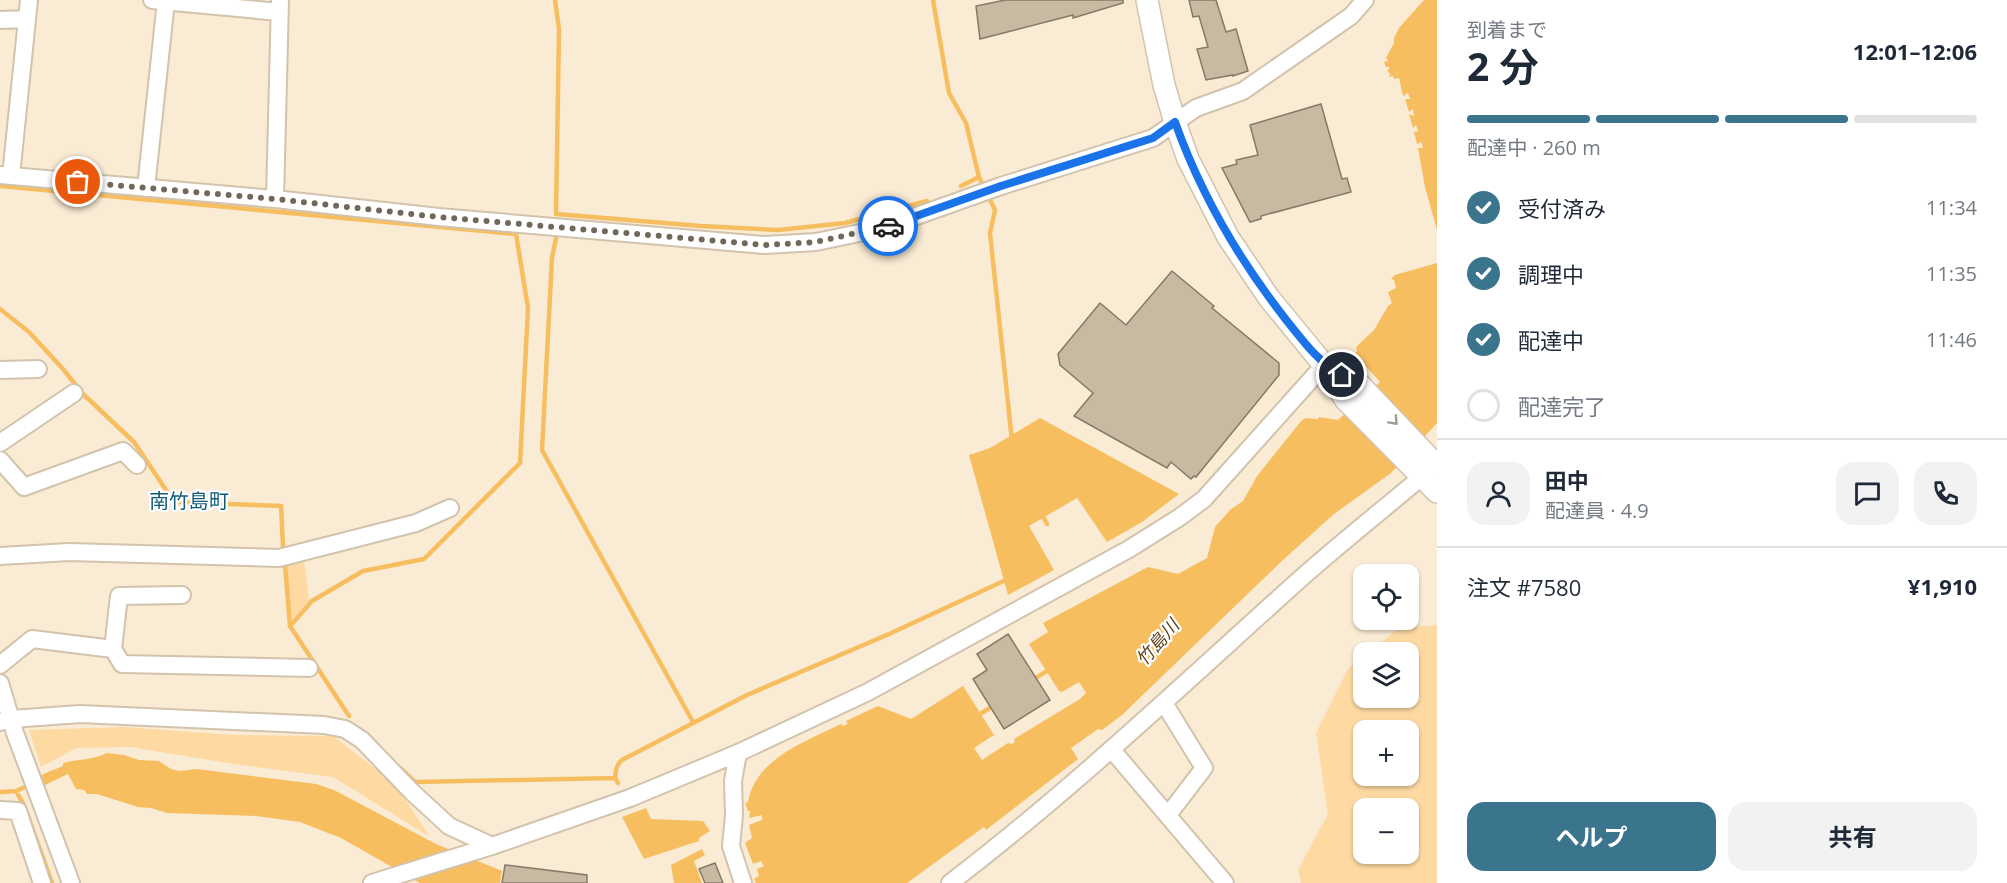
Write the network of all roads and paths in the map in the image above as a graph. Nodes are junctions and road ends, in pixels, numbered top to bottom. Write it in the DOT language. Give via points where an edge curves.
graph roads {
  1 [pos="29,0"];
  2 [pos="1147,0"];
  3 [pos="1365,0"];
  4 [pos="159,1"];
  5 [pos="280,6"];
  6 [pos="27,19"];
  7 [pos="0,20"];
  8 [pos="1175,122"];
  9 [pos="5,175"];
  10 [pos="146,188"];
  11 [pos="275,199"];
  12 [pos="1324,365"];
  13 [pos="38,369"];
  14 [pos="0,370"];
  15 [pos="74,393"];
  16 [pos="0,443"];
  17 [pos="0,460"];
  18 [pos="1427,464"];
  19 [pos="137,465"];
  20 [pos="1437,492"];
  21 [pos="450,508"];
  22 [pos="0,556"];
  23 [pos="182,595"];
  24 [pos="112,649"];
  25 [pos="0,665"];
  26 [pos="309,668"];
  27 [pos="0,683"];
  28 [pos="1164,703"];
  29 [pos="9,724"];
  30 [pos="1112,750"];
  31 [pos="738,753"];
  32 [pos="0,810"];
  33 [pos="1168,815"];
  34 [pos="487,848"];
  35 [pos="379,881"];
  36 [pos="42,883"];
  37 [pos="71,883"];
  38 [pos="743,883"];
  39 [pos="950,883"];
  40 [pos="1225,883"];
  1 -- 6 [label="street"];
  2 -- 8 [label="main road"];
  3 -- 8 [label="street" via="1351,16 1243,91 1196,108"];
  4 -- 5 [label="street"];
  4 -- 10 [label="street"];
  5 -- 11 [label="street"];
  6 -- 7 [label="street"];
  6 -- 9 [label="street"];
  8 -- 11 [label="street" via="1153,138 883,228 816,242 765,245"];
  8 -- 12 [label="main road" via="1188,159 1228,237 1269,298"];
  9 -- 10 [label="street"];
  10 -- 11 [label="street"];
  12 -- 18 [label="main road" via="1345,399 1358,398"];
  12 -- 31 [label="street" via="1204,499 1158,533 868,692"];
  13 -- 14 [label="street"];
  15 -- 16 [label="street"];
  17 -- 19 [label="street" via="24,487 123,451"];
  18 -- 20 [label="main road"];
  18 -- 28 [label="street"];
  21 -- 22 [label="street" via="416,523 279,558 69,552"];
  23 -- 24 [label="street" via="119,596"];
  24 -- 25 [label="street" via="32,639"];
  24 -- 26 [label="street" via="122,664"];
  27 -- 29 [label="street"];
  28 -- 30 [label="street"];
  28 -- 33 [label="street" via="1204,768"];
  29 -- 34 [label="street" via="80,714 345,729 362,740 449,826"];
  29 -- 37 [label="street"];
  30 -- 33 [label="street"];
  30 -- 39 [label="street"];
  31 -- 34 [label="street" via="630,798"];
  31 -- 38 [label="street" via="730,846"];
  32 -- 36 [label="street" via="18,811"];
  33 -- 40 [label="street"];
  34 -- 35 [label="street"];
}
